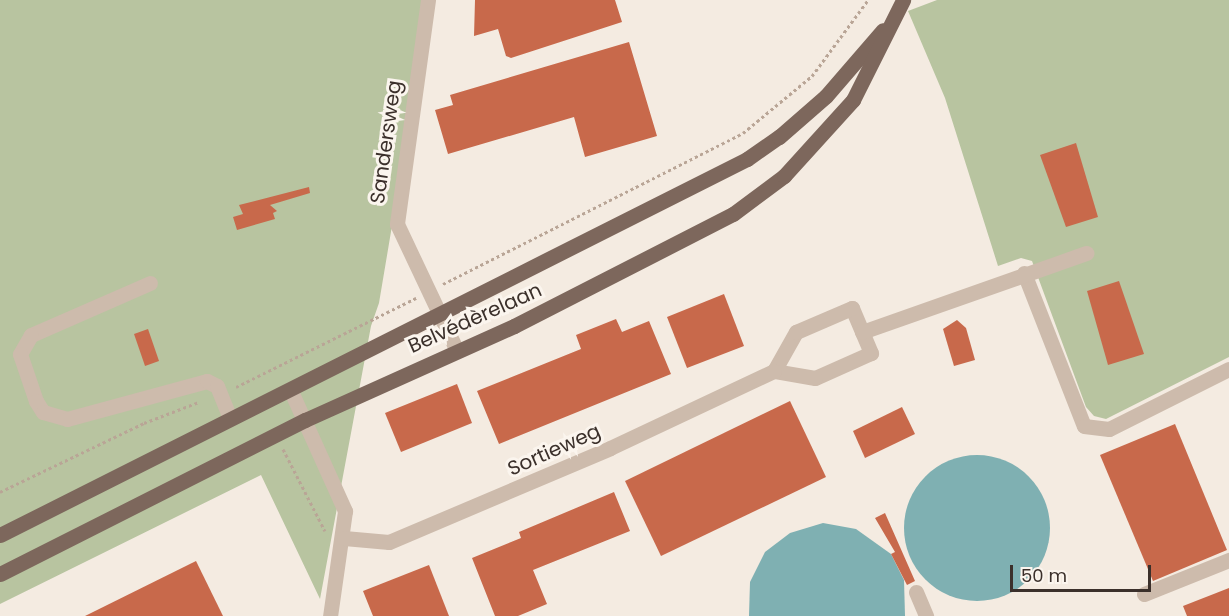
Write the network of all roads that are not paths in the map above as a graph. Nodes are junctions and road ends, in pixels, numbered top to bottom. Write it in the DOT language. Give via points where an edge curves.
graph roads {
  1 [pos="428,0"];
  2 [pos="903,0"];
  3 [pos="894,16"];
  4 [pos="1086,253"];
  5 [pos="1024,273"];
  6 [pos="150,283"];
  7 [pos="439,314"];
  8 [pos="862,332"];
  9 [pos="456,350"];
  10 [pos="1229,369"];
  11 [pos="774,371"];
  12 [pos="290,389"];
  13 [pos="230,419"];
  14 [pos="305,420"];
  15 [pos="0,535"];
  16 [pos="344,538"];
  17 [pos="1229,560"];
  18 [pos="0,574"];
  19 [pos="916,592"];
  20 [pos="1144,594"];
  21 [pos="330,616"];
  22 [pos="926,616"];
  1 -- 7 [label="street, Sandersweg" via="397,214 404,243"];
  2 -- 3 [label="main road, Belvédèrelaan"];
  3 -- 7 [label="main road, Belvédèrelaan" via="826,96 763,149"];
  3 -- 9 [label="main road, Belvédèrelaan" via="852,100 803,157 752,201 713,226"];
  4 -- 5 [label="street"];
  5 -- 8 [label="street"];
  5 -- 10 [label="street" via="1084,426 1109,429"];
  6 -- 13 [label="street" via="31,335 20,354 36,401 43,412 67,419 207,381 217,386"];
  7 -- 9 [label="street, Sandersweg"];
  7 -- 12 [label="main road, Belvédèrelaan"];
  8 -- 11 [label="street" via="872,353 815,378"];
  8 -- 11 [label="street" via="852,308 796,332"];
  9 -- 14 [label="main road, Belvédèrelaan"];
  11 -- 16 [label="street, Sortieweg" via="610,448 389,542"];
  12 -- 13 [label="main road, Belvédèrelaan"];
  12 -- 14 [label="street"];
  13 -- 15 [label="main road, Belvédèrelaan"];
  14 -- 16 [label="street" via="340,495"];
  14 -- 18 [label="main road, Belvédèrelaan"];
  16 -- 21 [label="street"];
  17 -- 20 [label="street"];
  19 -- 22 [label="street"];
}
